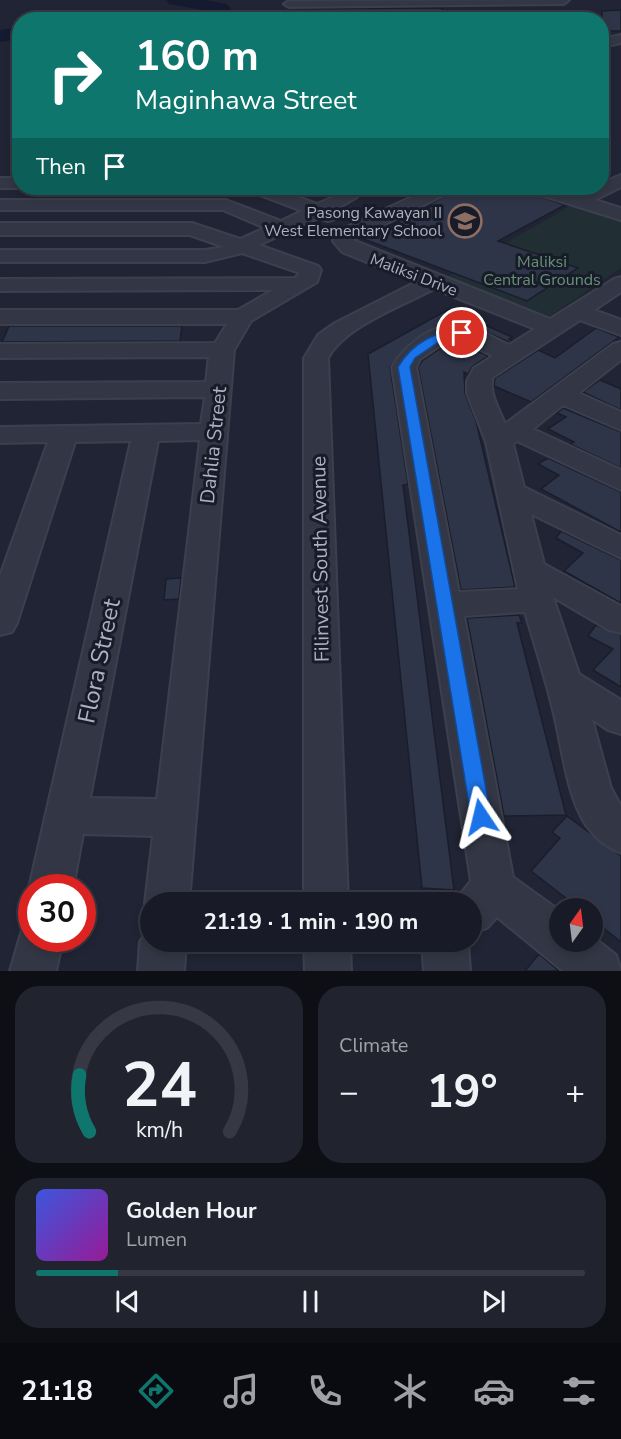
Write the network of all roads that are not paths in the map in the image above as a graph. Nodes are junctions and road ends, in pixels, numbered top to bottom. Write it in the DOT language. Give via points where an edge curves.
graph roads {
  1 [pos="522,1"];
  2 [pos="566,2"];
  3 [pos="289,6"];
  4 [pos="276,195"];
  5 [pos="347,195"];
  6 [pos="429,195"];
  7 [pos="560,195"];
  8 [pos="592,195"];
  9 [pos="580,201"];
  10 [pos="0,205"];
  11 [pos="318,211"];
  12 [pos="621,214"];
  13 [pos="279,227"];
  14 [pos="359,228"];
  15 [pos="0,230"];
  16 [pos="243,245"];
  17 [pos="0,256"];
  18 [pos="433,281"];
  19 [pos="621,282"];
  20 [pos="298,284"];
  21 [pos="0,285"];
  22 [pos="577,311"];
  23 [pos="0,317"];
  24 [pos="242,317"];
  25 [pos="552,328"];
  26 [pos="621,328"];
  27 [pos="621,349"];
  28 [pos="222,350"];
  29 [pos="0,351"];
  30 [pos="511,355"];
  31 [pos="610,371"];
  32 [pos="219,390"];
  33 [pos="0,391"];
  34 [pos="562,395"];
  35 [pos="621,422"];
  36 [pos="214,432"];
  37 [pos="146,434"];
  38 [pos="0,435"];
  39 [pos="64,435"];
  40 [pos="507,436"];
  41 [pos="621,481"];
  42 [pos="511,492"];
  43 [pos="621,548"];
  44 [pos="533,585"];
  45 [pos="443,605"];
  46 [pos="621,621"];
  47 [pos="0,623"];
  48 [pos="564,682"];
  49 [pos="621,719"];
  50 [pos="66,816"];
  51 [pos="174,818"];
  52 [pos="621,834"];
  53 [pos="54,874"];
  54 [pos="168,892"];
  55 [pos="326,892"];
  56 [pos="481,892"];
  57 [pos="482,900"];
  58 [pos="549,935"];
  59 [pos="37,952"];
  60 [pos="162,952"];
  61 [pos="327,952"];
  62 [pos="446,952"];
  63 [pos="575,952"];
  64 [pos="33,971"];
  65 [pos="161,971"];
  66 [pos="328,971"];
  67 [pos="447,971"];
  68 [pos="600,971"];
  1 -- 2 [label="street"];
  1 -- 3 [label="street"];
  1 -- 3 [label="street" via="532,12"];
  4 -- 11 [label="street"];
  5 -- 11 [label="street"];
  6 -- 14 [label="street, Maliksi Drive"];
  7 -- 9 [label="street"];
  8 -- 9 [label="street"];
  9 -- 12 [label="street"];
  10 -- 13 [label="street" via="226,205"];
  11 -- 13 [label="street"];
  11 -- 14 [label="street"];
  13 -- 16 [label="street"];
  14 -- 18 [label="street, Maliksi Drive" via="345,235 343,241 348,248"];
  15 -- 16 [label="street" via="180,228"];
  16 -- 17 [label="street" via="205,256"];
  16 -- 20 [label="street" via="311,270 310,278"];
  18 -- 25 [label="street, Maliksi Drive"];
  18 -- 55 [label="street, Filinvest South Avenue" via="343,328 326,340 316,358"];
  19 -- 22 [label="street"];
  20 -- 21 [label="street"];
  20 -- 24 [label="street, Dahlia Street"];
  22 -- 25 [label="street"];
  22 -- 26 [label="street"];
  23 -- 24 [label="street"];
  24 -- 28 [label="street, Dahlia Street"];
  25 -- 30 [label="street"];
  27 -- 31 [label="street"];
  28 -- 29 [label="street"];
  28 -- 32 [label="street, Dahlia Street"];
  30 -- 40 [label="street" via="478,381 480,393"];
  30 -- 45 [label="street" via="453,332 443,334 411,355 404,367"];
  31 -- 34 [label="street"];
  32 -- 33 [label="street"];
  32 -- 36 [label="street, Dahlia Street"];
  34 -- 35 [label="street"];
  34 -- 40 [label="street"];
  36 -- 37 [label="street"];
  36 -- 51 [label="street, Dahlia Street"];
  37 -- 39 [label="street"];
  37 -- 50 [label="street, Flora Street"];
  38 -- 39 [label="street"];
  39 -- 47 [label="street"];
  40 -- 41 [label="street"];
  40 -- 42 [label="street"];
  42 -- 43 [label="street"];
  42 -- 44 [label="street"];
  44 -- 45 [label="street"];
  44 -- 46 [label="street"];
  44 -- 48 [label="street"];
  45 -- 56 [label="street"];
  48 -- 49 [label="street"];
  48 -- 52 [label="street" via="600,812"];
  50 -- 51 [label="street"];
  50 -- 53 [label="street, Flora Street"];
  51 -- 54 [label="street, Dahlia Street"];
  57 -- 58 [label="street"];
  59 -- 64 [label="street"];
  60 -- 65 [label="street"];
  61 -- 66 [label="street"];
  62 -- 67 [label="street"];
  63 -- 68 [label="street"];
}
